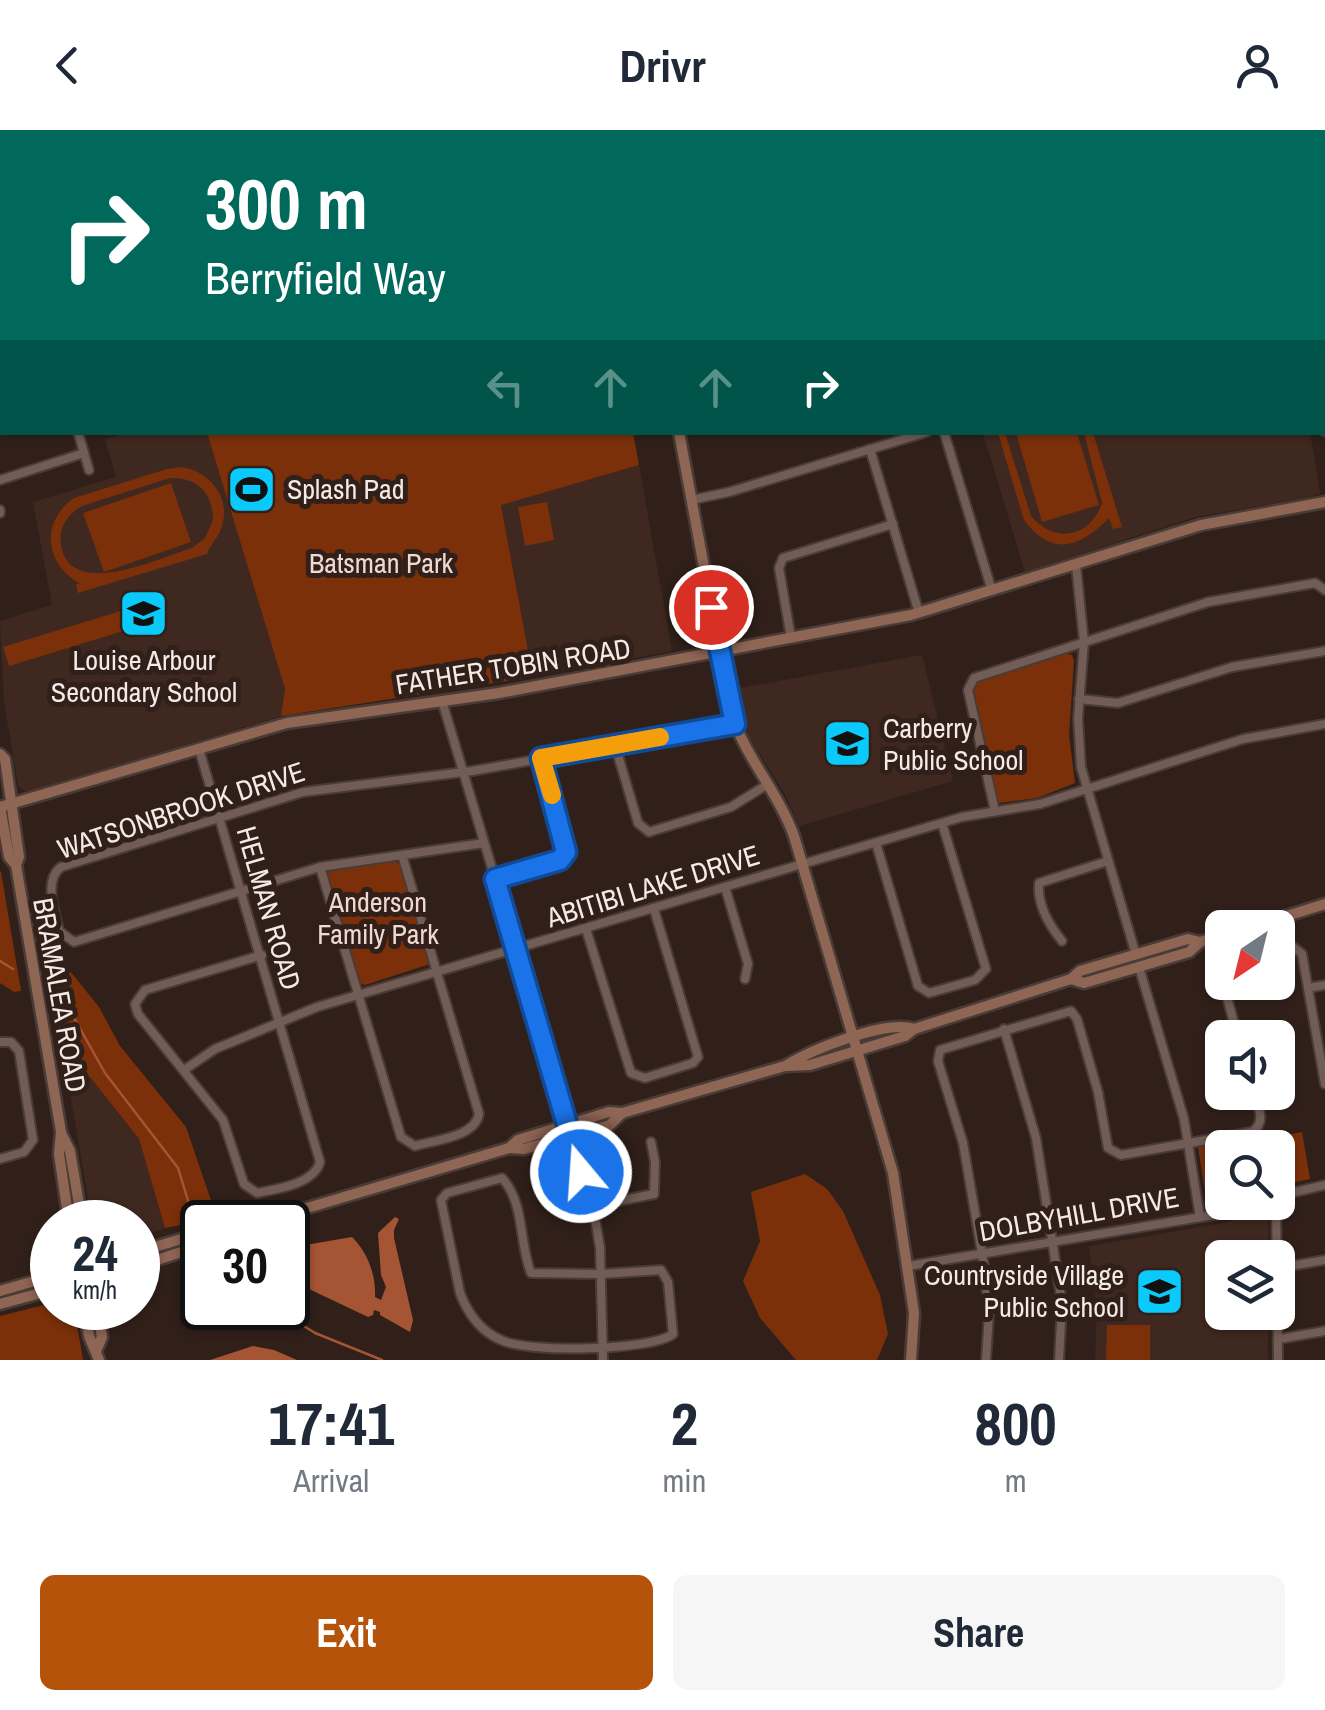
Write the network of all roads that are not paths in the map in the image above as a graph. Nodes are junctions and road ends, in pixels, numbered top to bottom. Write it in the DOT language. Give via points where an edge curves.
graph roads {
  1 [pos="79,435"];
  2 [pos="680,435"];
  3 [pos="917,435"];
  4 [pos="945,435"];
  5 [pos="870,450"];
  6 [pos="84,453"];
  7 [pos="89,470"];
  8 [pos="0,480"];
  9 [pos="691,500"];
  10 [pos="1325,502"];
  11 [pos="892,524"];
  12 [pos="1076,565"];
  13 [pos="1325,590"];
  14 [pos="993,592"];
  15 [pos="920,613"];
  16 [pos="790,638"];
  17 [pos="1084,642"];
  18 [pos="1325,651"];
  19 [pos="719,652"];
  20 [pos="1079,699"];
  21 [pos="442,701"];
  22 [pos="735,724"];
  23 [pos="1325,724"];
  24 [pos="614,745"];
  25 [pos="199,748"];
  26 [pos="0,754"];
  27 [pos="541,758"];
  28 [pos="462,772"];
  29 [pos="768,784"];
  30 [pos="1087,790"];
  31 [pos="4,806"];
  32 [pos="995,811"];
  33 [pos="220,820"];
  34 [pos="942,823"];
  35 [pos="876,842"];
  36 [pos="484,843"];
  37 [pos="402,854"];
  38 [pos="1108,861"];
  39 [pos="802,864"];
  40 [pos="320,866"];
  41 [pos="495,879"];
  42 [pos="726,887"];
  43 [pos="242,890"];
  44 [pos="1324,905"];
  45 [pos="654,909"];
  46 [pos="1295,914"];
  47 [pos="586,929"];
  48 [pos="1062,940"];
  49 [pos="1205,940"];
  50 [pos="1295,948"];
  51 [pos="516,950"];
  52 [pos="262,956"];
  53 [pos="1138,961"];
  54 [pos="436,971"];
  55 [pos="746,979"];
  56 [pos="1325,985"];
  57 [pos="1308,988"];
  58 [pos="359,994"];
  59 [pos="278,1023"];
  60 [pos="914,1029"];
  61 [pos="1004,1029"];
  62 [pos="852,1039"];
  63 [pos="0,1042"];
  64 [pos="856,1051"];
  65 [pos="785,1066"];
  66 [pos="184,1070"];
  67 [pos="1325,1084"];
  68 [pos="1259,1110"];
  69 [pos="568,1131"];
  70 [pos="61,1132"];
  71 [pos="651,1142"];
  72 [pos="1188,1144"];
  73 [pos="0,1159"];
  74 [pos="1325,1185"];
  75 [pos="1295,1194"];
  76 [pos="65,1200"];
  77 [pos="78,1200"];
  78 [pos="592,1206"];
  79 [pos="310,1207"];
  80 [pos="1205,1215"];
  81 [pos="1200,1216"];
  82 [pos="1053,1242"];
  83 [pos="982,1253"];
  84 [pos="1325,1260"];
  85 [pos="1295,1265"];
  86 [pos="908,1266"];
  87 [pos="601,1274"];
  88 [pos="30,1282"];
  89 [pos="0,1291"];
  90 [pos="30,1296"];
  91 [pos="0,1304"];
  92 [pos="88,1330"];
  93 [pos="1278,1330"];
  94 [pos="1325,1332"];
  95 [pos="1278,1338"];
  96 [pos="602,1346"];
  97 [pos="98,1354"];
  98 [pos="603,1360"];
  99 [pos="910,1360"];
  100 [pos="986,1360"];
  101 [pos="1059,1360"];
  102 [pos="1278,1360"];
  1 -- 6 [label="street"];
  2 -- 9 [label="street"];
  3 -- 5 [label="street"];
  4 -- 14 [label="street"];
  5 -- 9 [label="street"];
  5 -- 11 [label="street"];
  6 -- 7 [label="street"];
  6 -- 8 [label="street"];
  9 -- 19 [label="street"];
  10 -- 12 [label="street, FATHER TOBIN ROAD" via="1200,525"];
  11 -- 15 [label="street"];
  11 -- 16 [label="street" via="784,558 779,568"];
  12 -- 14 [label="street, FATHER TOBIN ROAD"];
  12 -- 17 [label="street"];
  13 -- 17 [label="street" via="1315,583 1228,597"];
  14 -- 15 [label="street, FATHER TOBIN ROAD"];
  15 -- 16 [label="street, FATHER TOBIN ROAD"];
  16 -- 19 [label="street, FATHER TOBIN ROAD"];
  17 -- 20 [label="street"];
  17 -- 32 [label="street" via="969,683"];
  18 -- 20 [label="street" via="1232,667 1118,703"];
  19 -- 21 [label="street, FATHER TOBIN ROAD"];
  19 -- 22 [label="street"];
  20 -- 30 [label="street" via="1078,747"];
  21 -- 25 [label="street, FATHER TOBIN ROAD" via="288,722"];
  21 -- 28 [label="street"];
  22 -- 24 [label="street, WATSONBROOK DRIVE"];
  22 -- 29 [label="street"];
  23 -- 30 [label="street, ABITIBI LAKE DRIVE" via="1255,736"];
  24 -- 27 [label="street, WATSONBROOK DRIVE"];
  24 -- 29 [label="street" via="638,823 649,832 724,810"];
  25 -- 31 [label="street, FATHER TOBIN ROAD"];
  25 -- 33 [label="street, HELMAN ROAD"];
  26 -- 31 [label="street, BRAMALEA ROAD"];
  27 -- 28 [label="street, WATSONBROOK DRIVE"];
  27 -- 41 [label="street" via="566,852 560,860"];
  28 -- 33 [label="street, WATSONBROOK DRIVE" via="304,792"];
  28 -- 36 [label="street"];
  29 -- 39 [label="street"];
  30 -- 32 [label="street, ABITIBI LAKE DRIVE"];
  30 -- 38 [label="street"];
  31 -- 70 [label="street, BRAMALEA ROAD" via="19,857"];
  32 -- 34 [label="street, ABITIBI LAKE DRIVE"];
  33 -- 43 [label="street, HELMAN ROAD"];
  33 -- 43 [label="street, WATSONBROOK DRIVE" via="56,869 51,884 59,932 80,941"];
  34 -- 35 [label="street, ABITIBI LAKE DRIVE"];
  34 -- 35 [label="street" via="986,969 975,980 929,993 918,986"];
  35 -- 39 [label="street, ABITIBI LAKE DRIVE"];
  36 -- 37 [label="street, WATSONBROOK DRIVE"];
  36 -- 41 [label="street"];
  37 -- 40 [label="street, WATSONBROOK DRIVE"];
  37 -- 54 [label="street"];
  38 -- 48 [label="street" via="1039,884 1050,926"];
  38 -- 53 [label="street"];
  39 -- 42 [label="street, ABITIBI LAKE DRIVE"];
  39 -- 62 [label="street"];
  40 -- 43 [label="street, WATSONBROOK DRIVE"];
  40 -- 58 [label="street"];
  41 -- 51 [label="street"];
  42 -- 45 [label="street, ABITIBI LAKE DRIVE"];
  42 -- 55 [label="street" via="748,964"];
  43 -- 52 [label="street, HELMAN ROAD"];
  44 -- 46 [label="street"];
  45 -- 47 [label="street, ABITIBI LAKE DRIVE"];
  45 -- 47 [label="street" via="698,1057 645,1078 631,1073"];
  47 -- 51 [label="street, ABITIBI LAKE DRIVE"];
  49 -- 53 [label="street" via="1190,952"];
  50 -- 57 [label="street"];
  51 -- 54 [label="street, ABITIBI LAKE DRIVE"];
  51 -- 69 [label="street"];
  52 -- 59 [label="street, HELMAN ROAD"];
  52 -- 66 [label="street" via="138,996 135,1009"];
  53 -- 60 [label="street" via="1080,971"];
  53 -- 72 [label="street"];
  54 -- 58 [label="street, ABITIBI LAKE DRIVE"];
  54 -- 58 [label="street" via="479,1114 470,1130 414,1146 405,1142"];
  56 -- 57 [label="street"];
  57 -- 67 [label="street"];
  58 -- 59 [label="street, ABITIBI LAKE DRIVE"];
  59 -- 66 [label="street, ABITIBI LAKE DRIVE"];
  59 -- 66 [label="street, HELMAN ROAD" via="320,1158 309,1178 261,1192 247,1189 224,1120"];
  60 -- 62 [label="street" via="901,1024"];
  60 -- 64 [label="street"];
  61 -- 72 [label="street" via="1070,1011 1096,1084 1108,1148 1121,1155"];
  61 -- 82 [label="street" via="1036,1138"];
  61 -- 83 [label="street" via="938,1054 966,1153"];
  62 -- 64 [label="street"];
  62 -- 65 [label="street"];
  63 -- 73 [label="street" via="19,1051 33,1136 28,1150"];
  64 -- 65 [label="street"];
  64 -- 86 [label="street" via="893,1174"];
  65 -- 69 [label="street" via="610,1112"];
  68 -- 72 [label="street" via="1256,1130"];
  69 -- 78 [label="street"];
  69 -- 79 [label="street" via="518,1140"];
  70 -- 76 [label="street, BRAMALEA ROAD"];
  70 -- 77 [label="street, BRAMALEA ROAD"];
  71 -- 78 [label="street" via="654,1194"];
  72 -- 81 [label="street"];
  74 -- 75 [label="street"];
  78 -- 87 [label="street"];
  80 -- 81 [label="street, DOLBYHILL DRIVE"];
  81 -- 82 [label="street, DOLBYHILL DRIVE"];
  82 -- 83 [label="street, DOLBYHILL DRIVE"];
  82 -- 101 [label="street" via="1062,1304"];
  83 -- 86 [label="street, DOLBYHILL DRIVE"];
  83 -- 100 [label="street" via="990,1313"];
  84 -- 85 [label="street"];
  86 -- 99 [label="street"];
  87 -- 96 [label="street"];
  87 -- 96 [label="street" via="664,1272 674,1326 666,1340"];
  87 -- 96 [label="street" via="531,1273 502,1178 441,1200 460,1293 484,1330 520,1347"];
  88 -- 89 [label="street"];
  90 -- 91 [label="street"];
  92 -- 97 [label="street"];
  93 -- 95 [label="street"];
  94 -- 95 [label="street"];
  95 -- 102 [label="street"];
  96 -- 98 [label="street"];
}
